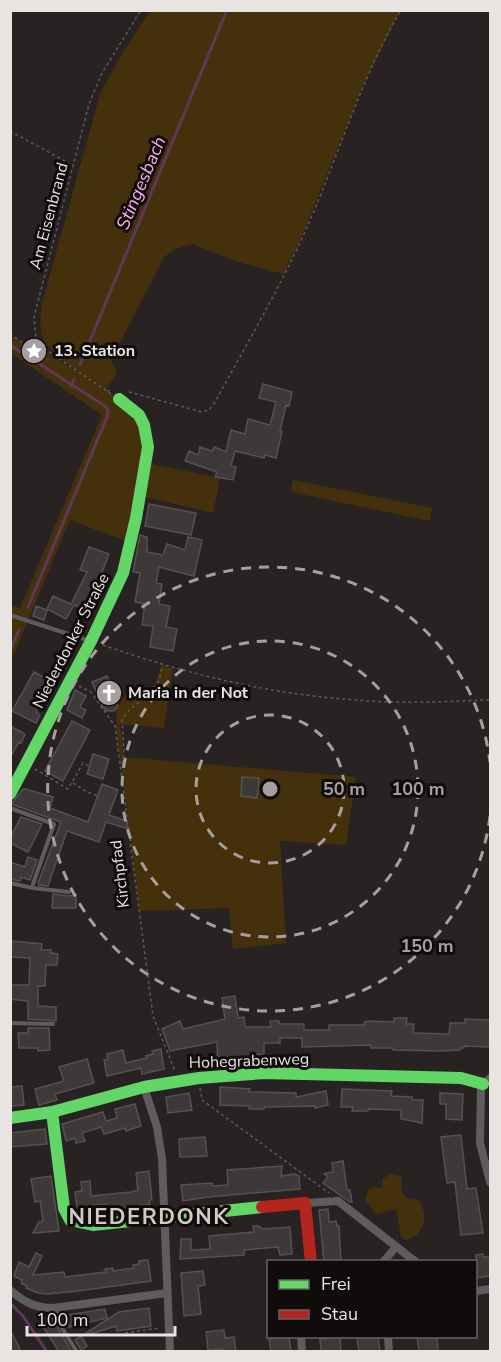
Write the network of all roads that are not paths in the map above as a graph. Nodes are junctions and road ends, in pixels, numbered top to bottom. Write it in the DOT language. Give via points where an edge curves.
graph roads {
  1 [pos="122,394"];
  2 [pos="10,615"];
  3 [pos="91,641"];
  4 [pos="10,794"];
  5 [pos="10,808"];
  6 [pos="10,883"];
  7 [pos="33,884"];
  8 [pos="69,892"];
  9 [pos="10,1023"];
  10 [pos="53,1024"];
  11 [pos="487,1081"];
  12 [pos="144,1087"];
  13 [pos="52,1112"];
  14 [pos="10,1118"];
  15 [pos="490,1182"];
  16 [pos="306,1203"];
  17 [pos="165,1216"];
  18 [pos="396,1247"];
  19 [pos="311,1260"];
  20 [pos="385,1260"];
  21 [pos="413,1260"];
  22 [pos="10,1290"];
  23 [pos="166,1293"];
  24 [pos="56,1308"];
  25 [pos="77,1352"];
  26 [pos="170,1352"];
  1 -- 3 [label="street, Niederdonker Straße" via="144,425 147,460 123,573"];
  2 -- 3 [label="lane"];
  3 -- 4 [label="street, Niederdonker Straße"];
  5 -- 7 [label="lane" via="54,824"];
  6 -- 8 [label="lane"];
  9 -- 10 [label="lane"];
  11 -- 12 [label="street, Hohegrabenweg" via="264,1073"];
  11 -- 15 [label="street" via="481,1090 480,1143"];
  12 -- 13 [label="street, Hohegrabenweg"];
  12 -- 17 [label="street" via="159,1138"];
  13 -- 14 [label="street, Hohegrabenweg"];
  13 -- 17 [label="street" via="64,1208 70,1220 93,1225"];
  16 -- 17 [label="street"];
  16 -- 18 [label="street" via="338,1201"];
  16 -- 19 [label="street"];
  17 -- 23 [label="street"];
  18 -- 20 [label="street"];
  18 -- 21 [label="street"];
  22 -- 24 [label="street" via="39,1308"];
  23 -- 24 [label="street"];
  23 -- 26 [label="street"];
  24 -- 25 [label="lane" via="62,1328"];
}
